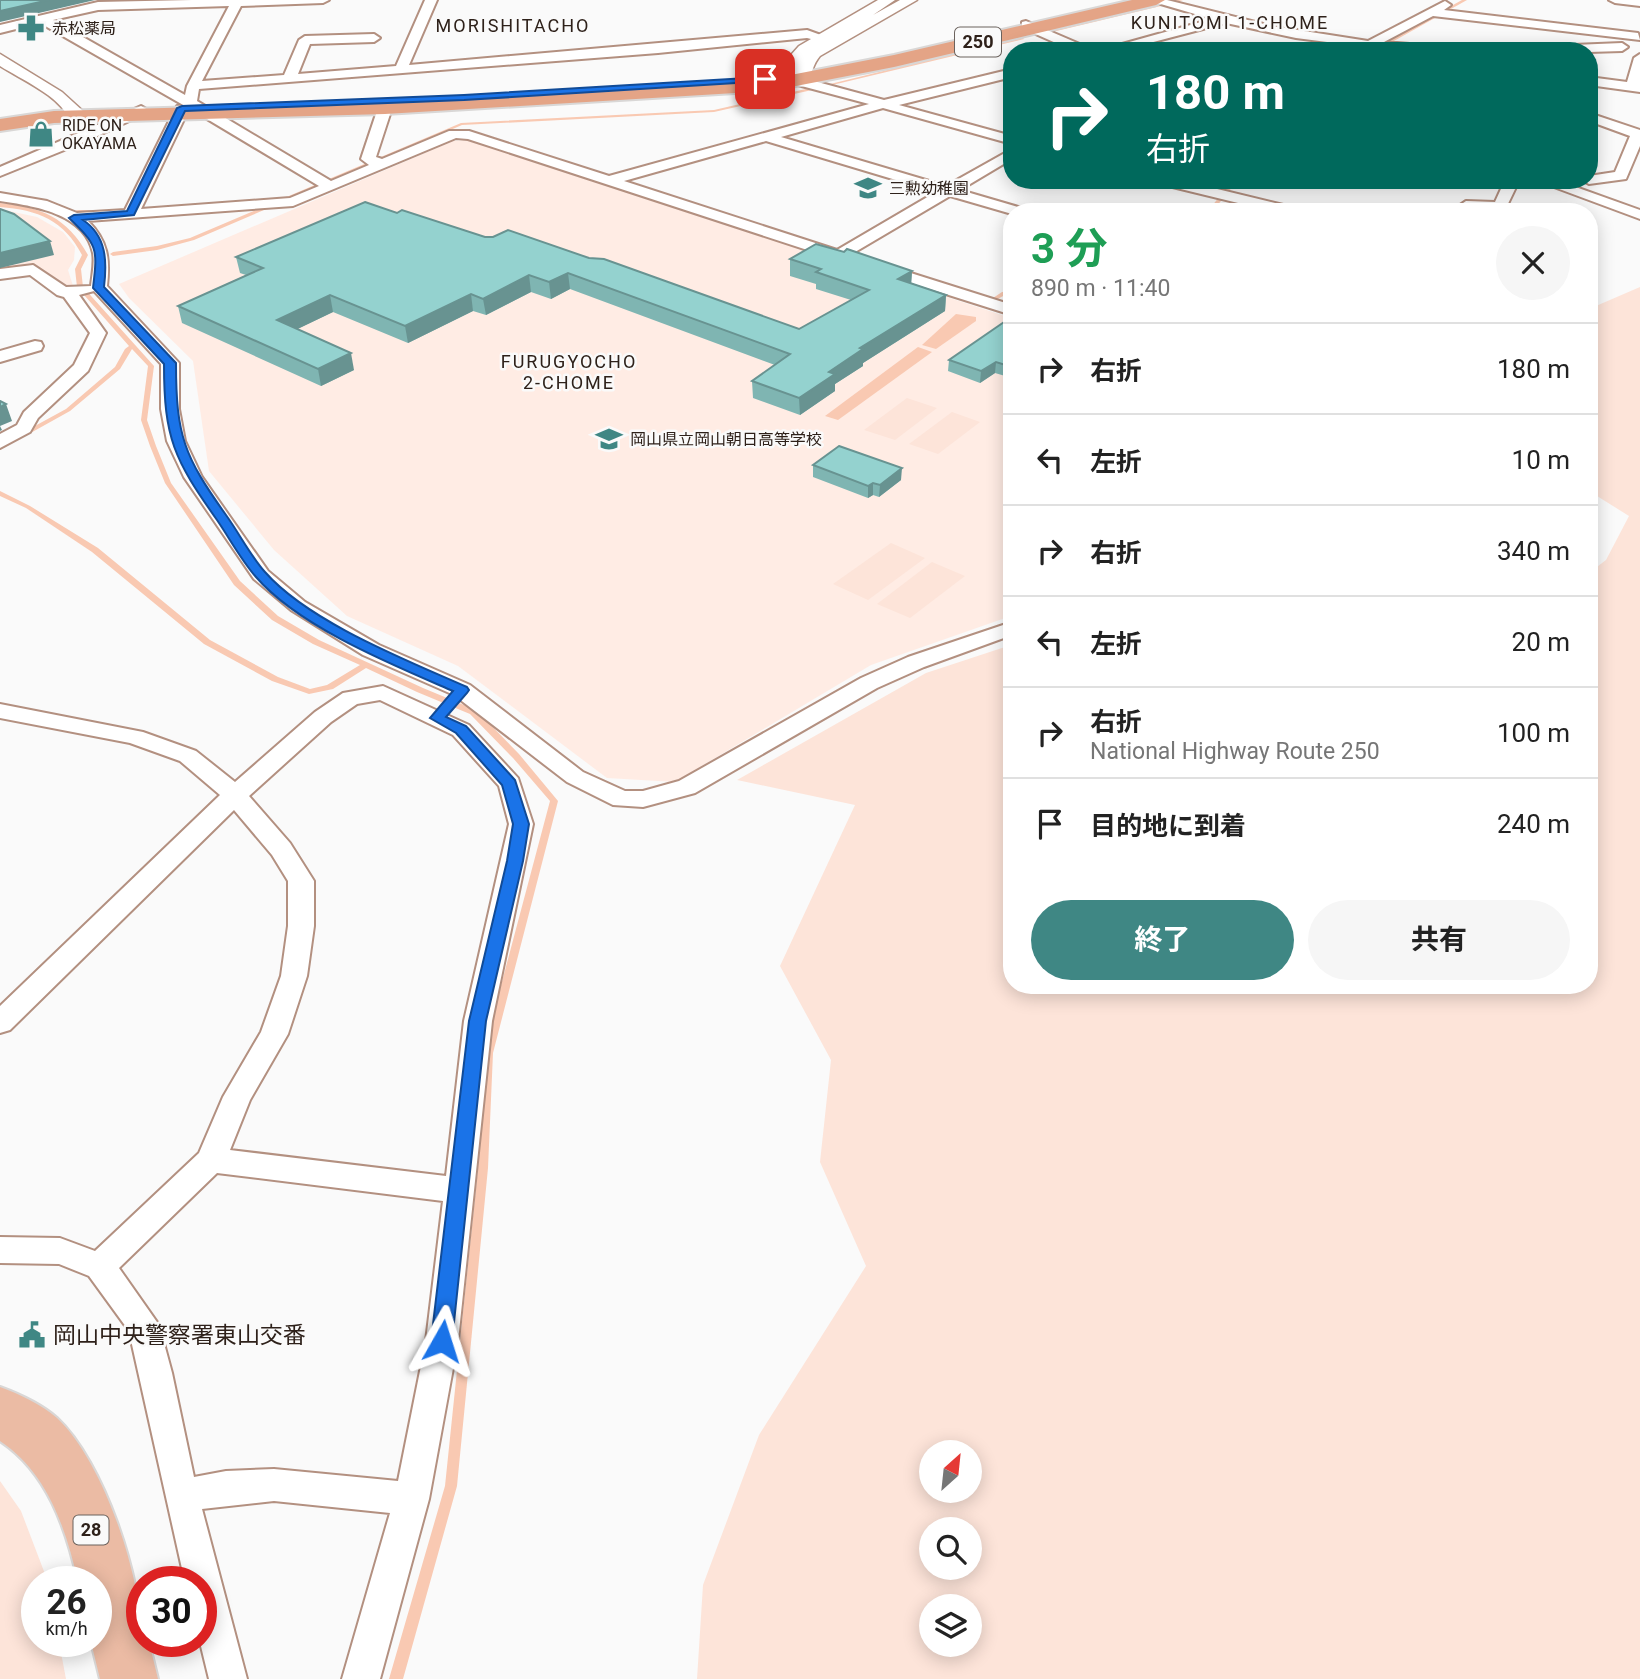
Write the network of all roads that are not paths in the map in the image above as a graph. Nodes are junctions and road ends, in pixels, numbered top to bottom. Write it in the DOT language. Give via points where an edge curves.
graph roads {
  1 [pos="286,0"];
  2 [pos="323,0"];
  3 [pos="431,0"];
  4 [pos="888,0"];
  5 [pos="910,0"];
  6 [pos="1131,0"];
  7 [pos="1154,0"];
  8 [pos="1455,0"];
  9 [pos="1615,0"];
  10 [pos="237,2"];
  11 [pos="1640,3"];
  12 [pos="1437,13"];
  13 [pos="41,19"];
  14 [pos="1228,19"];
  15 [pos="1030,27"];
  16 [pos="0,29"];
  17 [pos="849,36"];
  18 [pos="374,38"];
  19 [pos="822,38"];
  20 [pos="1639,41"];
  21 [pos="1064,42"];
  22 [pos="1137,42"];
  23 [pos="1341,42"];
  24 [pos="1382,42"];
  25 [pos="1598,44"];
  26 [pos="0,58"];
  27 [pos="1640,58"];
  28 [pos="848,66"];
  29 [pos="399,69"];
  30 [pos="1003,75"];
  31 [pos="799,76"];
  32 [pos="290,77"];
  33 [pos="984,79"];
  34 [pos="1598,82"];
  35 [pos="1003,84"];
  36 [pos="193,86"];
  37 [pos="1636,87"];
  38 [pos="56,95"];
  39 [pos="881,104"];
  40 [pos="386,105"];
  41 [pos="191,109"];
  42 [pos="136,113"];
  43 [pos="76,114"];
  44 [pos="6,119"];
  45 [pos="1598,120"];
  46 [pos="1639,134"];
  47 [pos="765,137"];
  48 [pos="1003,138"];
  49 [pos="1003,159"];
  50 [pos="377,163"];
  51 [pos="0,172"];
  52 [pos="1598,179"];
  53 [pos="610,180"];
  54 [pos="327,184"];
  55 [pos="1196,189"];
  56 [pos="1571,189"];
  57 [pos="949,192"];
  58 [pos="1216,194"];
  59 [pos="0,197"];
  60 [pos="1256,203"];
  61 [pos="1003,207"];
  62 [pos="131,213"];
  63 [pos="1640,215"];
  64 [pos="74,218"];
  65 [pos="839,255"];
  66 [pos="0,274"];
  67 [pos="96,288"];
  68 [pos="71,293"];
  69 [pos="1003,305"];
  70 [pos="35,346"];
  71 [pos="0,356"];
  72 [pos="0,442"];
  73 [pos="1003,631"];
  74 [pos="450,703"];
  75 [pos="0,711"];
  76 [pos="234,795"];
  77 [pos="0,1023"];
  78 [pos="211,1160"];
  79 [pos="458,1189"];
  80 [pos="5,1246"];
  81 [pos="100,1267"];
  82 [pos="0,1412"];
  83 [pos="181,1496"];
  84 [pos="412,1499"];
  85 [pos="129,1679"];
  86 [pos="228,1679"];
  87 [pos="361,1679"];
  1 -- 2 [label="street"];
  1 -- 10 [label="street"];
  3 -- 29 [label="street"];
  4 -- 19 [label="street"];
  5 -- 17 [label="street"];
  6 -- 15 [label="highway, 250"];
  7 -- 14 [label="street"];
  7 -- 15 [label="highway, 250"];
  8 -- 12 [label="street"];
  9 -- 11 [label="street"];
  10 -- 13 [label="street" via="98,6"];
  10 -- 36 [label="street"];
  12 -- 20 [label="street"];
  12 -- 24 [label="street"];
  13 -- 16 [label="street"];
  13 -- 41 [label="street"];
  14 -- 22 [label="street"];
  14 -- 23 [label="street"];
  15 -- 21 [label="street"];
  15 -- 28 [label="highway, 250"];
  15 -- 31 [label="highway, 250"];
  17 -- 28 [label="street" via="827,55"];
  17 -- 31 [label="street" via="810,58"];
  18 -- 32 [label="street" via="305,40"];
  19 -- 29 [label="street" via="807,34"];
  19 -- 31 [label="street" via="796,55 790,65"];
  20 -- 25 [label="street"];
  26 -- 38 [label="street"];
  27 -- 37 [label="street"];
  28 -- 31 [label="highway, 250"];
  29 -- 32 [label="street"];
  29 -- 40 [label="street"];
  30 -- 33 [label="street"];
  31 -- 39 [label="street"];
  31 -- 40 [label="highway, 250" via="770,85"];
  32 -- 36 [label="street"];
  33 -- 35 [label="street"];
  33 -- 39 [label="street"];
  34 -- 37 [label="street"];
  36 -- 41 [label="street"];
  38 -- 43 [label="street"];
  38 -- 44 [label="highway" via="47,105"];
  39 -- 47 [label="street"];
  39 -- 48 [label="street"];
  40 -- 41 [label="highway, 250"];
  40 -- 50 [label="street"];
  41 -- 42 [label="highway, 250"];
  41 -- 54 [label="street"];
  41 -- 62 [label="street"];
  42 -- 43 [label="highway, 250"];
  42 -- 51 [label="street"];
  43 -- 44 [label="highway, 250"];
  45 -- 46 [label="street"];
  46 -- 52 [label="street" via="1621,176"];
  47 -- 53 [label="street"];
  47 -- 57 [label="street"];
  49 -- 57 [label="street"];
  50 -- 53 [label="street" via="454,134 469,135"];
  50 -- 54 [label="street"];
  53 -- 65 [label="street"];
  54 -- 62 [label="street" via="284,204"];
  55 -- 58 [label="street"];
  56 -- 63 [label="street"];
  57 -- 61 [label="street"];
  57 -- 65 [label="street"];
  58 -- 60 [label="street"];
  59 -- 64 [label="street" via="49,207"];
  62 -- 64 [label="street"];
  64 -- 67 [label="street" via="86,226 99,246 102,263"];
  65 -- 69 [label="street"];
  66 -- 68 [label="street" via="33,270"];
  67 -- 68 [label="street"];
  67 -- 74 [label="street" via="170,363 170,409 176,441 193,477 261,575 298,606"];
  68 -- 72 [label="street" via="99,333 91,352 23,428"];
  70 -- 71 [label="street"];
  73 -- 74 [label="street" via="869,683 687,787 643,799 621,799 575,777"];
  74 -- 76 [label="street" via="383,692 351,698"];
  74 -- 79 [label="street" via="461,730 510,784 521,824 478,1021"];
  75 -- 76 [label="street" via="135,737 188,756"];
  76 -- 77 [label="street"];
  76 -- 78 [label="street" via="281,849 301,881 301,926 295,976 274,1034 237,1097"];
  78 -- 79 [label="street"];
  78 -- 81 [label="street"];
  79 -- 84 [label="street" via="442,1341"];
  80 -- 81 [label="street" via="60,1251"];
  81 -- 83 [label="street" via="142,1325"];
  82 -- 85 [label="main road, 28" via="38,1436 75,1486 100,1555"];
  83 -- 84 [label="street" via="274,1485"];
  83 -- 86 [label="street"];
  84 -- 87 [label="street"];
}
